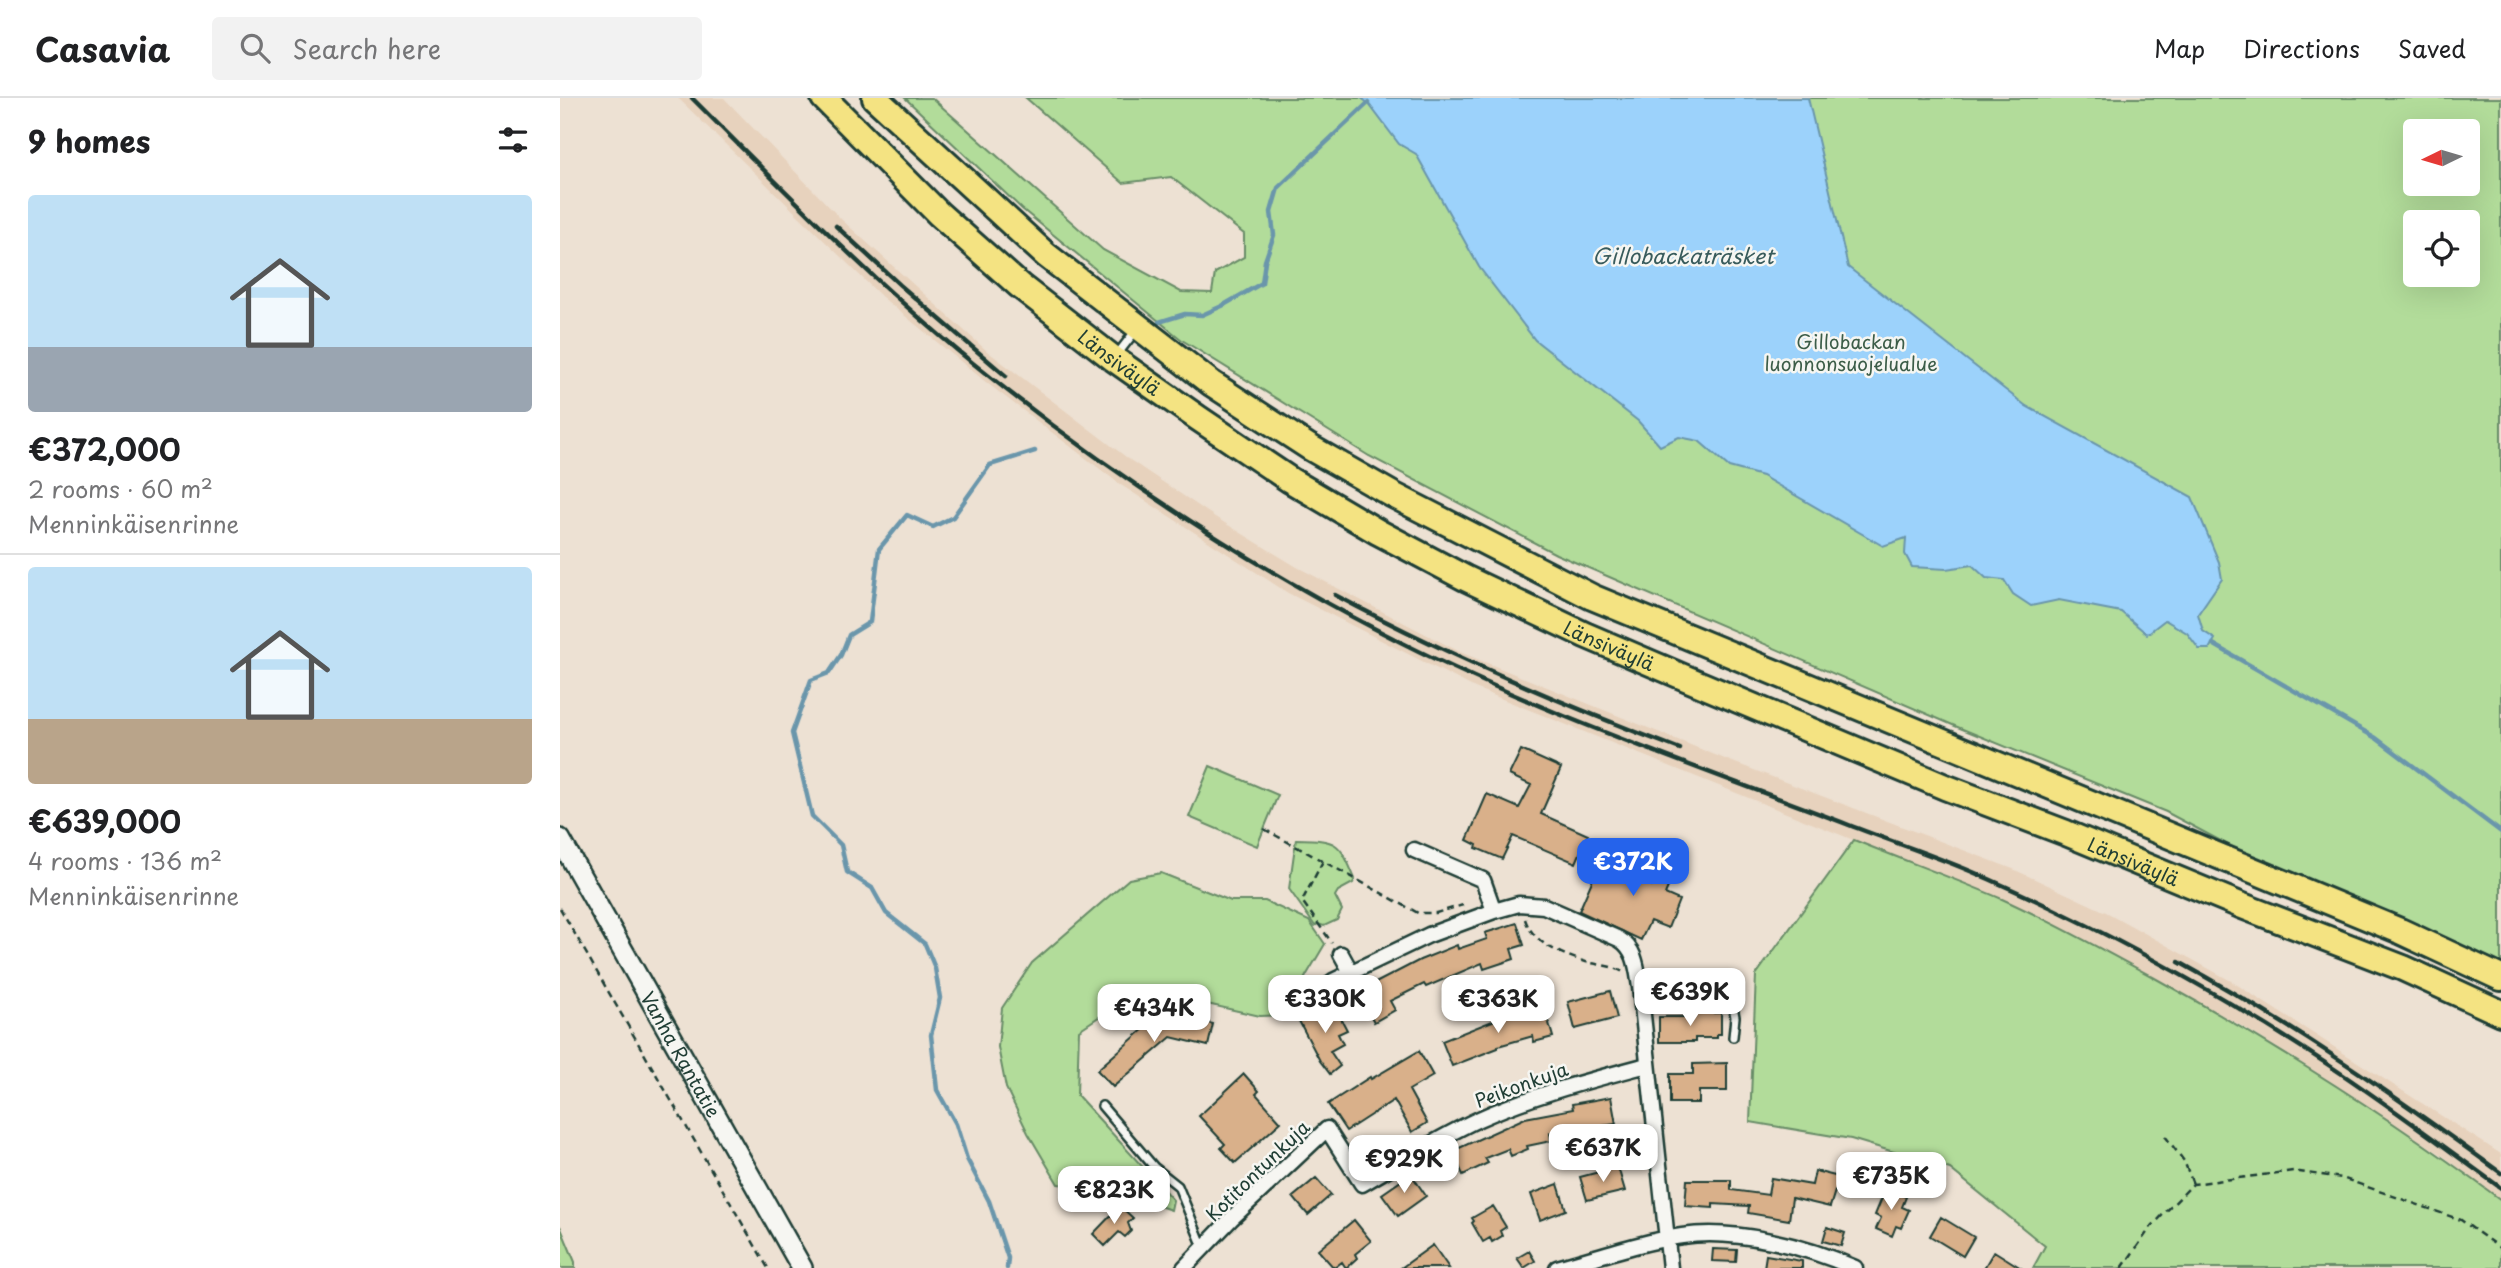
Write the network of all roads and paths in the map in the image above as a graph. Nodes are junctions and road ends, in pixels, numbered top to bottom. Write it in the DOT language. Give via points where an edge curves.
graph roads {
  1 [pos="824,98"];
  2 [pos="875,98"];
  3 [pos="1139,327"];
  4 [pos="1114,359"];
  5 [pos="1264,829"];
  6 [pos="560,839"];
  7 [pos="1414,850"];
  8 [pos="1323,861"];
  9 [pos="1492,904"];
  10 [pos="560,908"];
  11 [pos="1341,954"];
  12 [pos="1351,972"];
  13 [pos="2501,978"];
  14 [pos="1333,981"];
  15 [pos="1640,987"];
  16 [pos="2501,1013"];
  17 [pos="1733,1037"];
  18 [pos="1647,1065"];
  19 [pos="1102,1106"];
  20 [pos="1327,1129"];
  21 [pos="2165,1136"];
  22 [pos="2193,1184"];
  23 [pos="1666,1239"];
  24 [pos="1204,1247"];
  25 [pos="2501,1249"];
  26 [pos="768,1268"];
  27 [pos="802,1268"];
  28 [pos="1184,1268"];
  29 [pos="1557,1268"];
  30 [pos="1670,1268"];
  31 [pos="1855,1268"];
  32 [pos="2122,1268"];
  1 -- 4 [label="highway, Länsiväylä" via="939,214 1020,286"];
  2 -- 3 [label="highway, Länsiväylä" via="1046,255"];
  3 -- 4 [label="lane"];
  3 -- 13 [label="highway, Länsiväylä" via="1211,383 1309,447 1592,597 2387,926"];
  4 -- 16 [label="highway, Länsiväylä" via="1290,480 1378,532 1585,635 1945,787 2403,968"];
  5 -- 8 [label="path"];
  6 -- 27 [label="main road, Vanha Rantatie"];
  7 -- 9 [label="street" via="1483,880"];
  8 -- 9 [label="path" via="1418,913"];
  8 -- 11 [label="path" via="1302,901"];
  9 -- 12 [label="street"];
  9 -- 15 [label="street" via="1544,906 1619,939 1629,946"];
  10 -- 26 [label="path"];
  11 -- 12 [label="street"];
  12 -- 14 [label="street"];
  15 -- 17 [label="lane" via="1720,984 1730,990 1734,1003"];
  15 -- 18 [label="street"];
  18 -- 20 [label="street, Peikonkuja" via="1481,1118 1362,1184"];
  18 -- 23 [label="street"];
  19 -- 24 [label="lane" via="1154,1167 1178,1186"];
  20 -- 24 [label="street, Kotitontunkuja"];
  21 -- 22 [label="path" via="2184,1161"];
  22 -- 25 [label="path" via="2293,1171 2342,1178 2461,1220"];
  22 -- 32 [label="path" via="2151,1227"];
  23 -- 29 [label="street"];
  23 -- 30 [label="street"];
  23 -- 31 [label="street" via="1708,1234 1747,1237 1797,1247"];
  24 -- 28 [label="street, Kotitontunkuja"];
}
